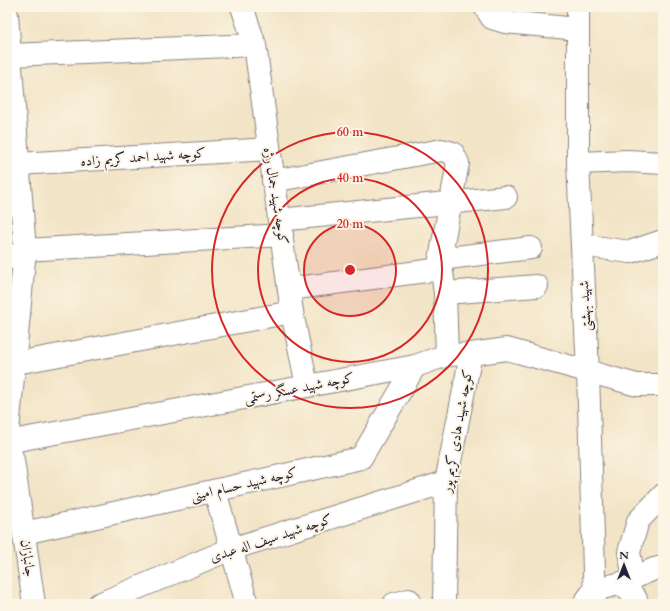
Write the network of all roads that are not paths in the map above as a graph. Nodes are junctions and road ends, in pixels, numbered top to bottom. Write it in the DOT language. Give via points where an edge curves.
graph roads {
  1 [pos="242,7"];
  2 [pos="485,7"];
  3 [pos="578,7"];
  4 [pos="7,14"];
  5 [pos="578,29"];
  6 [pos="254,45"];
  7 [pos="10,64"];
  8 [pos="268,149"];
  9 [pos="578,163"];
  10 [pos="663,163"];
  11 [pos="14,168"];
  12 [pos="273,181"];
  13 [pos="506,197"];
  14 [pos="450,203"];
  15 [pos="281,228"];
  16 [pos="663,241"];
  17 [pos="582,245"];
  18 [pos="531,248"];
  19 [pos="16,254"];
  20 [pos="440,264"];
  21 [pos="537,286"];
  22 [pos="288,289"];
  23 [pos="445,293"];
  24 [pos="292,312"];
  25 [pos="471,354"];
  26 [pos="447,355"];
  27 [pos="16,363"];
  28 [pos="415,366"];
  29 [pos="588,372"];
  30 [pos="663,385"];
  31 [pos="308,386"];
  32 [pos="7,442"];
  33 [pos="446,482"];
  34 [pos="215,491"];
  35 [pos="663,495"];
  36 [pos="18,523"];
  37 [pos="231,549"];
  38 [pos="663,567"];
  39 [pos="628,581"];
  40 [pos="591,599"];
  41 [pos="34,604"];
  42 [pos="99,604"];
  43 [pos="247,604"];
  44 [pos="444,604"];
  45 [pos="637,604"];
  1 -- 6 [label="street, کوچه شهید جمال رژه"];
  2 -- 5 [label="street" via="492,18 505,22"];
  3 -- 5 [label="street, شهید بهشتی"];
  4 -- 7 [label="street, جانبازان"];
  5 -- 9 [label="street, شهید بهشتی"];
  6 -- 7 [label="street"];
  6 -- 8 [label="street, کوچه شهید جمال رژه"];
  7 -- 11 [label="street, جانبازان"];
  8 -- 11 [label="street, کوچه شهید احمد کریم زاده"];
  8 -- 12 [label="street, کوچه شهید جمال رژه"];
  9 -- 10 [label="street"];
  9 -- 17 [label="street, شهید بهشتی"];
  11 -- 19 [label="street, جانبازان"];
  12 -- 14 [label="street" via="442,150 453,153 458,163"];
  12 -- 15 [label="street, کوچه شهید جمال رژه"];
  13 -- 14 [label="street"];
  14 -- 15 [label="street"];
  14 -- 20 [label="street"];
  15 -- 19 [label="street"];
  15 -- 22 [label="street, کوچه شهید جمال رژه"];
  16 -- 17 [label="street" via="630,252"];
  17 -- 29 [label="street, شهید بهشتی"];
  18 -- 20 [label="street"];
  19 -- 27 [label="street, جانبازان"];
  20 -- 22 [label="street"];
  20 -- 23 [label="street"];
  21 -- 23 [label="street"];
  22 -- 24 [label="street, کوچه شهید جمال رژه"];
  23 -- 26 [label="street"];
  24 -- 27 [label="street"];
  24 -- 31 [label="street, کوچه شهید جمال رژه"];
  25 -- 26 [label="street, کوچه شهید عسگر رستمی"];
  25 -- 29 [label="street, کوچه شهید عسگر رستمی" via="507,349"];
  25 -- 33 [label="street, کوچه شهید هادی کریم پور"];
  26 -- 28 [label="street, کوچه شهید عسگر رستمی"];
  27 -- 32 [label="street, جانبازان"];
  28 -- 31 [label="street, کوچه شهید عسگر رستمی"];
  28 -- 34 [label="street, کوچه شهید حسام امینی" via="361,458"];
  29 -- 30 [label="street, کوچه شهید عسگر رستمی" via="637,385"];
  29 -- 40 [label="street, شهید بهشتی"];
  31 -- 32 [label="street, کوچه شهید عسگر رستمی"];
  32 -- 36 [label="street, جانبازان" via="12,460"];
  33 -- 37 [label="street, کوچه شهید سیف اله عبدی"];
  33 -- 44 [label="street, کوچه شهید هادی کریم پور"];
  34 -- 36 [label="street, کوچه شهید حسام امینی"];
  34 -- 37 [label="street"];
  35 -- 39 [label="street" via="638,521 629,552"];
  36 -- 41 [label="street, جانبازان"];
  37 -- 42 [label="street, کوچه شهید سیف اله عبدی"];
  37 -- 43 [label="street"];
  38 -- 39 [label="street" via="654,568"];
  39 -- 40 [label="street"];
  39 -- 45 [label="street"];
}
